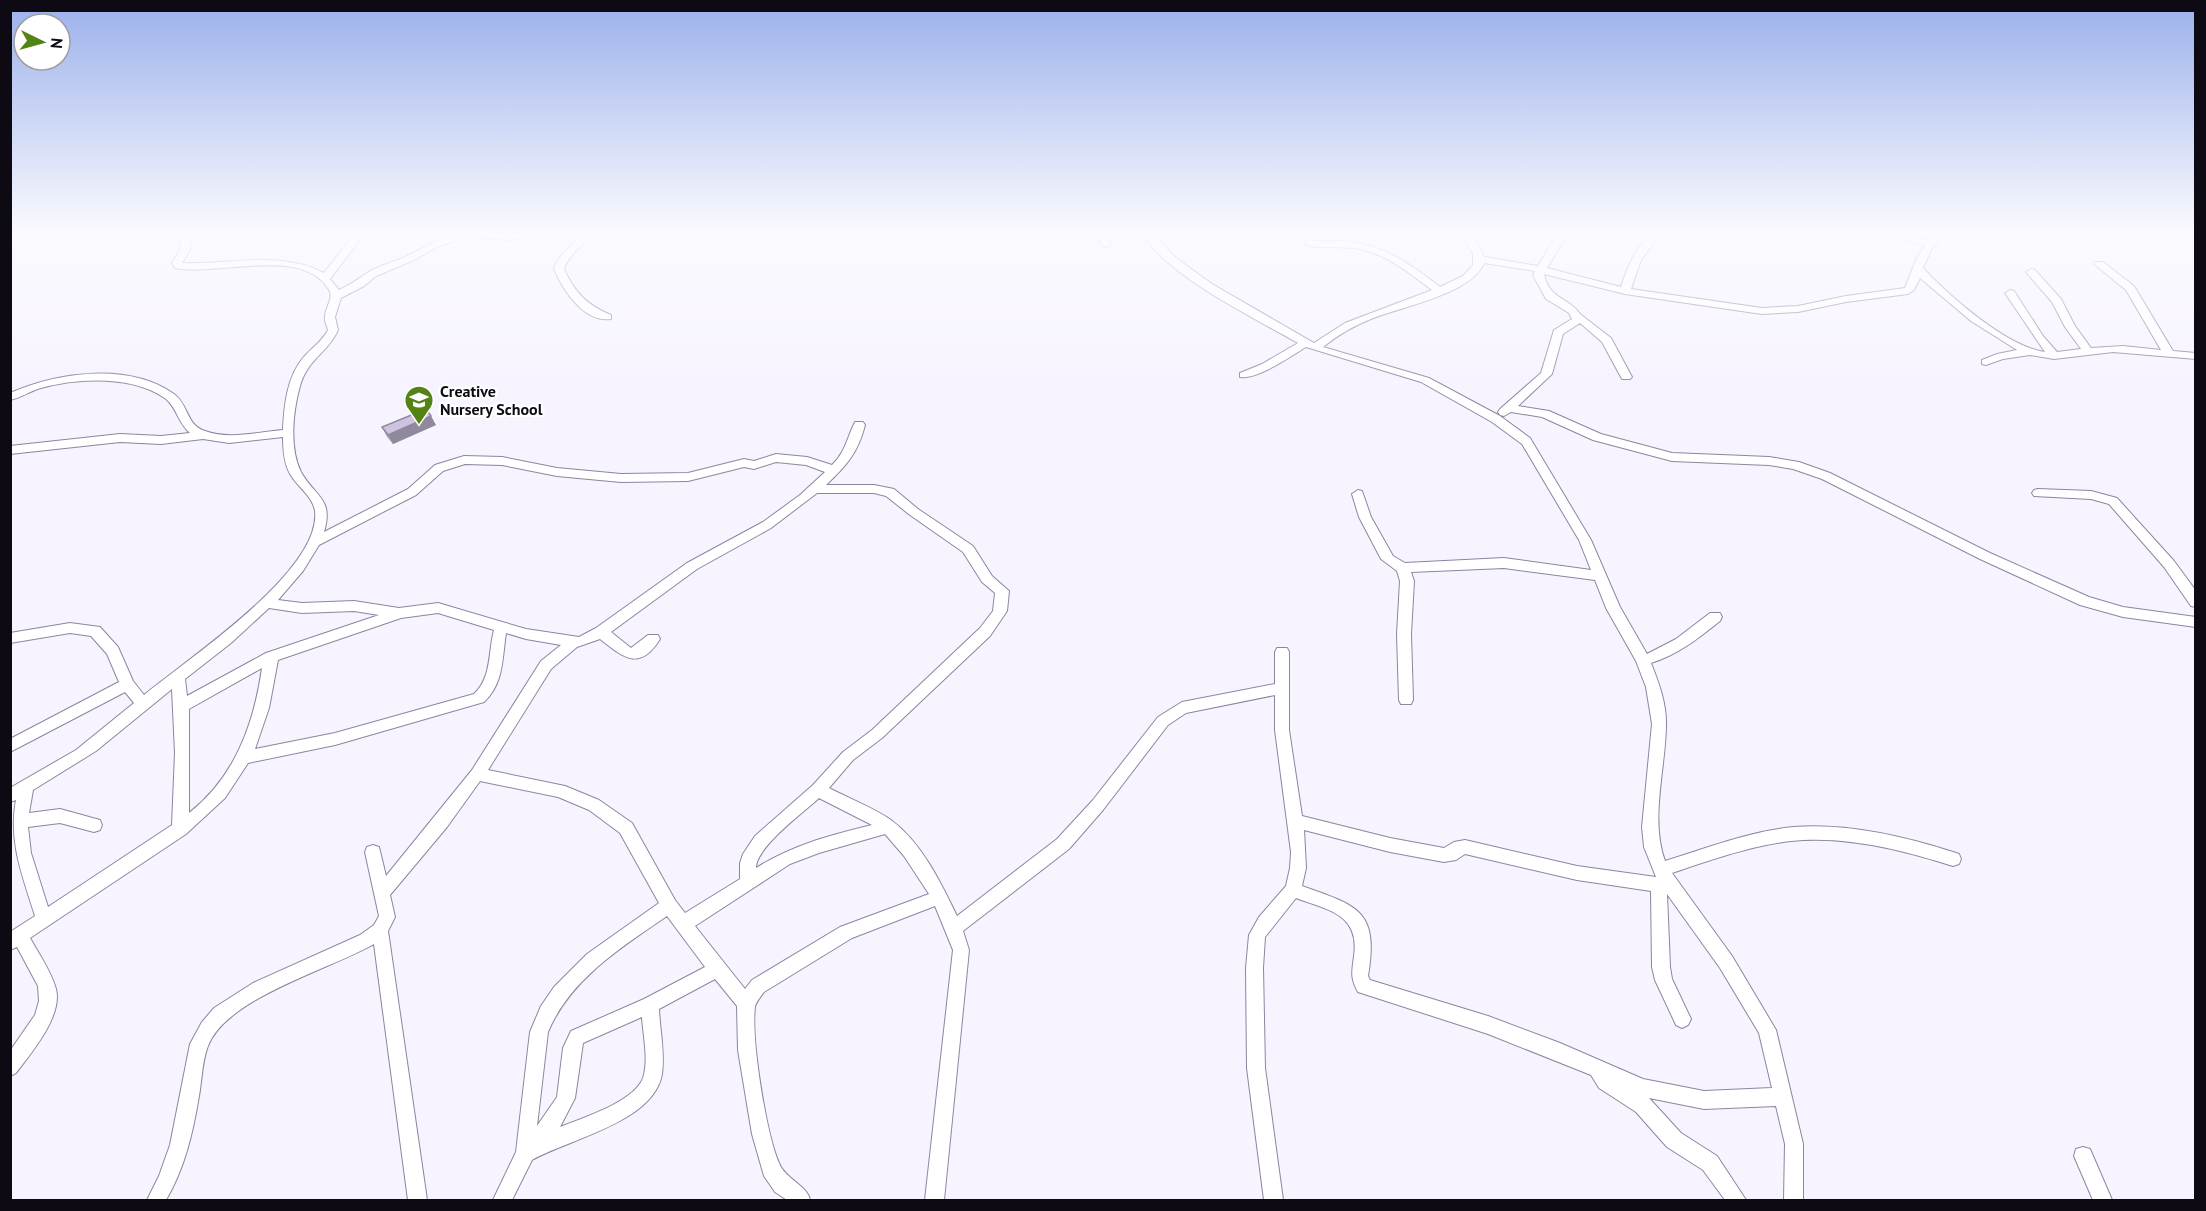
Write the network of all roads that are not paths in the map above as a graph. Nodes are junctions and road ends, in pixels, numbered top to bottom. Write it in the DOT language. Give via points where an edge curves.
graph roads {
  1 [pos="332,290"];
  2 [pos="349,290"];
  3 [pos="569,290"];
  4 [pos="1214,290"];
  5 [pos="1441,290"];
  6 [pos="1545,290"];
  7 [pos="1619,290"];
  8 [pos="1910,290"];
  9 [pos="1940,290"];
  10 [pos="2047,290"];
  11 [pos="2130,290"];
  12 [pos="1438,291"];
  13 [pos="1625,291"];
  14 [pos="2010,293"];
  15 [pos="336,296"];
  16 [pos="607,317"];
  17 [pos="1578,317"];
  18 [pos="1310,346"];
  19 [pos="2088,351"];
  20 [pos="2032,352"];
  21 [pos="2169,354"];
  22 [pos="2055,356"];
  23 [pos="2196,356"];
  24 [pos="1986,362"];
  25 [pos="1244,375"];
  26 [pos="1626,377"];
  27 [pos="10,397"];
  28 [pos="1508,408"];
  29 [pos="1496,420"];
  30 [pos="859,425"];
  31 [pos="288,433"];
  32 [pos="203,435"];
  33 [pos="10,450"];
  34 [pos="835,471"];
  35 [pos="815,489"];
  36 [pos="2038,493"];
  37 [pos="1358,494"];
  38 [pos="313,543"];
  39 [pos="1403,568"];
  40 [pos="1600,576"];
  41 [pos="2196,602"];
  42 [pos="266,603"];
  43 [pos="399,614"];
  44 [pos="1715,617"];
  45 [pos="2196,622"];
  46 [pos="501,627"];
  47 [pos="601,632"];
  48 [pos="10,638"];
  49 [pos="653,639"];
  50 [pos="574,642"];
  51 [pos="1282,652"];
  52 [pos="271,657"];
  53 [pos="1643,660"];
  54 [pos="177,676"];
  55 [pos="127,684"];
  56 [pos="1282,688"];
  57 [pos="1406,700"];
  58 [pos="143,704"];
  59 [pos="182,706"];
  60 [pos="10,746"];
  61 [pos="246,757"];
  62 [pos="477,774"];
  63 [pos="26,786"];
  64 [pos="818,790"];
  65 [pos="10,796"];
  66 [pos="20,821"];
  67 [pos="1294,821"];
  68 [pos="94,825"];
  69 [pos="888,827"];
  70 [pos="180,829"];
  71 [pos="373,852"];
  72 [pos="1953,859"];
  73 [pos="748,881"];
  74 [pos="1663,881"];
  75 [pos="1293,890"];
  76 [pos="382,893"];
  77 [pos="938,898"];
  78 [pos="669,905"];
  79 [pos="44,919"];
  80 [pos="683,924"];
  81 [pos="955,927"];
  82 [pos="380,930"];
  83 [pos="16,939"];
  84 [pos="717,969"];
  85 [pos="746,1003"];
  86 [pos="650,1005"];
  87 [pos="1682,1018"];
  88 [pos="10,1067"];
  89 [pos="1598,1069"];
  90 [pos="1784,1097"];
  91 [pos="528,1151"];
  92 [pos="2083,1156"];
  93 [pos="801,1199"];
  94 [pos="156,1200"];
  95 [pos="418,1200"];
  96 [pos="502,1200"];
  97 [pos="935,1200"];
  98 [pos="1273,1200"];
  99 [pos="1736,1200"];
  100 [pos="1794,1200"];
  101 [pos="2103,1200"];
  1 -- 15 [label="street"];
  2 -- 15 [label="street"];
  3 -- 16 [label="street" via="580,305"];
  4 -- 18 [label="street"];
  5 -- 12 [label="street"];
  6 -- 17 [label="street"];
  7 -- 13 [label="street"];
  8 -- 13 [label="street" via="1781,311"];
  9 -- 20 [label="street" via="1998,334"];
  10 -- 19 [label="street"];
  11 -- 21 [label="street"];
  12 -- 18 [label="street"];
  14 -- 22 [label="street" via="2038,338"];
  15 -- 31 [label="street" via="331,335 310,356 295,381"];
  17 -- 26 [label="street" via="1607,340"];
  17 -- 28 [label="street" via="1558,332 1542,378"];
  18 -- 25 [label="street"];
  18 -- 29 [label="street" via="1425,380"];
  19 -- 21 [label="street"];
  19 -- 22 [label="street"];
  20 -- 22 [label="street"];
  20 -- 24 [label="street"];
  21 -- 23 [label="street"];
  27 -- 32 [label="street" via="39,385 74,380 142,382 172,398 186,424"];
  28 -- 29 [label="street"];
  28 -- 45 [label="street" via="1547,415 1606,441 1672,457 1769,460 1795,465 1826,476 1985,556 2091,603 2123,612"];
  29 -- 40 [label="street" via="1526,441 1585,540"];
  30 -- 34 [label="street" via="848,453"];
  31 -- 32 [label="street" via="229,438"];
  31 -- 38 [label="street" via="297,475 321,507 322,519"];
  32 -- 33 [label="street" via="161,440 120,438"];
  34 -- 35 [label="street"];
  34 -- 38 [label="street" via="807,461 776,458 688,477 637,478 464,460 439,468 412,492"];
  35 -- 47 [label="street" via="767,525 692,566"];
  35 -- 64 [label="street" via="882,490 896,496 968,549 987,579 1002,591 1003,603 985,632 848,756"];
  36 -- 41 [label="street" via="2091,495 2113,501 2169,564"];
  37 -- 39 [label="street" via="1365,517 1388,559"];
  38 -- 42 [label="street"];
  39 -- 40 [label="street" via="1504,562"];
  39 -- 57 [label="street" via="1407,581"];
  40 -- 53 [label="street" via="1613,608"];
  42 -- 43 [label="street" via="302,608 354,606"];
  42 -- 54 [label="street" via="221,644"];
  43 -- 46 [label="street" via="438,608"];
  43 -- 52 [label="street"];
  44 -- 53 [label="street" via="1665,653"];
  46 -- 50 [label="street"];
  46 -- 61 [label="street" via="493,682 479,698 343,738"];
  47 -- 49 [label="street" via="629,654 638,652"];
  47 -- 50 [label="street"];
  48 -- 55 [label="street" via="70,628 95,631 113,651"];
  50 -- 62 [label="street" via="546,665"];
  51 -- 56 [label="street"];
  52 -- 59 [label="street"];
  52 -- 61 [label="street" via="261,716"];
  53 -- 74 [label="street" via="1653,687 1659,724 1650,827"];
  54 -- 58 [label="street"];
  54 -- 59 [label="street"];
  55 -- 58 [label="street"];
  55 -- 60 [label="street"];
  56 -- 67 [label="street" via="1282,730"];
  56 -- 81 [label="street" via="1182,708 1163,721 1063,844"];
  58 -- 63 [label="street" via="81,754"];
  59 -- 70 [label="street" via="184,769"];
  61 -- 70 [label="street" via="207,807"];
  62 -- 76 [label="street"];
  62 -- 78 [label="street" via="560,791 594,805 626,828"];
  63 -- 65 [label="street"];
  63 -- 66 [label="street"];
  64 -- 69 [label="street"];
  64 -- 73 [label="street" via="761,841 748,863"];
  66 -- 68 [label="street" via="60,816"];
  66 -- 79 [label="street" via="23,853"];
  67 -- 74 [label="street" via="1434,853 1450,855 1460,847 1577,873"];
  67 -- 75 [label="street" via="1299,873"];
  69 -- 73 [label="street" via="817,846"];
  69 -- 77 [label="street" via="917,857"];
  70 -- 79 [label="street"];
  71 -- 76 [label="street"];
  72 -- 74 [label="street" via="1926,849 1889,843 1792,834 1746,845"];
  73 -- 80 [label="street"];
  74 -- 87 [label="street" via="1661,967"];
  74 -- 90 [label="street" via="1726,962 1767,1030"];
  75 -- 89 [label="street" via="1358,918 1365,954 1359,977 1364,986 1488,1025"];
  75 -- 98 [label="street" via="1264,923 1257,935 1256,949 1254,1022 1263,1135"];
  76 -- 82 [label="street" via="387,917"];
  77 -- 81 [label="street"];
  77 -- 85 [label="street" via="846,932 758,986"];
  78 -- 80 [label="street"];
  78 -- 91 [label="street" via="586,964 543,1018"];
  79 -- 83 [label="street"];
  80 -- 84 [label="street"];
  81 -- 97 [label="street" via="961,950"];
  82 -- 94 [label="street" via="259,989 220,1014 208,1028 199,1044 176,1160"];
  82 -- 95 [label="street"];
  83 -- 88 [label="street" via="48,991 42,1019"];
  84 -- 85 [label="street"];
  84 -- 86 [label="street"];
  85 -- 93 [label="street" via="747,1050 761,1134 771,1168 782,1185"];
  86 -- 91 [label="street" via="578,1037 572,1048 566,1098 559,1113"];
  86 -- 91 [label="street" via="653,1071 650,1084 639,1098 603,1119"];
  89 -- 90 [label="street" via="1643,1088 1692,1098"];
  89 -- 99 [label="street" via="1605,1082 1643,1106 1674,1140 1710,1163"];
  90 -- 100 [label="street" via="1794,1144"];
  91 -- 96 [label="street"];
  92 -- 101 [label="street"];
}
